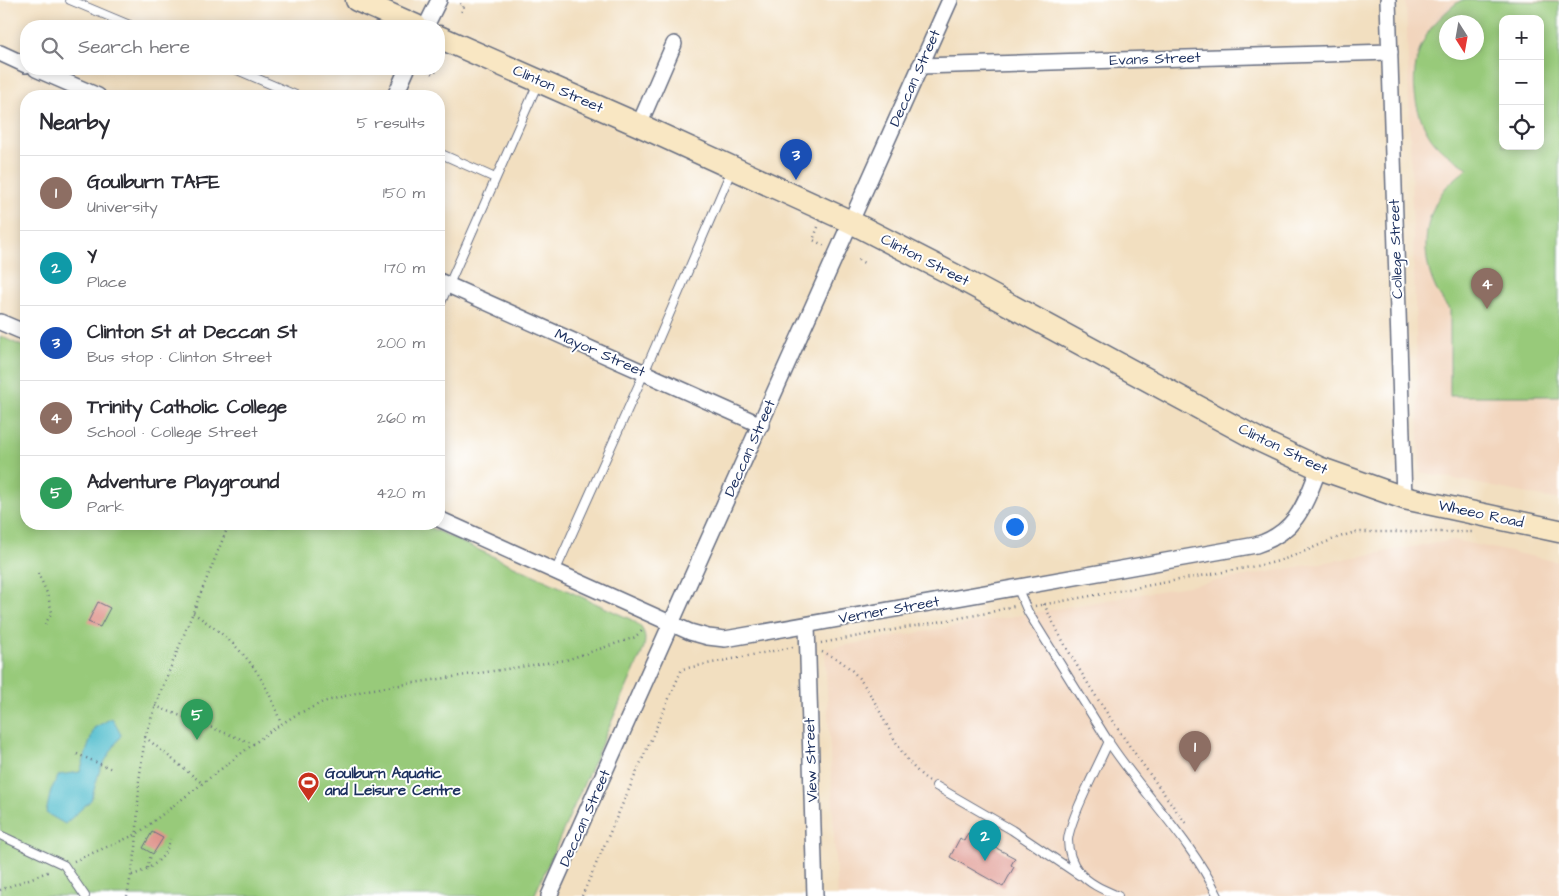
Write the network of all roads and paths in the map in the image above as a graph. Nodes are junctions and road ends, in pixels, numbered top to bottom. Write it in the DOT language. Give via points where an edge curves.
graph roads {
  1 [pos="70,0"];
  2 [pos="357,0"];
  3 [pos="439,0"];
  4 [pos="950,0"];
  5 [pos="1388,0"];
  6 [pos="460,4"];
  7 [pos="461,13"];
  8 [pos="118,20"];
  9 [pos="402,20"];
  10 [pos="429,20"];
  11 [pos="674,44"];
  12 [pos="445,49"];
  13 [pos="1390,52"];
  14 [pos="0,53"];
  15 [pos="20,62"];
  16 [pos="920,66"];
  17 [pos="50,75"];
  18 [pos="249,75"];
  19 [pos="404,75"];
  20 [pos="539,81"];
  21 [pos="84,90"];
  22 [pos="284,90"];
  23 [pos="398,90"];
  24 [pos="640,125"];
  25 [pos="445,157"];
  26 [pos="733,167"];
  27 [pos="495,178"];
  28 [pos="851,222"];
  29 [pos="818,227"];
  30 [pos="825,246"];
  31 [pos="858,260"];
  32 [pos="864,263"];
  33 [pos="445,279"];
  34 [pos="445,284"];
  35 [pos="0,322"];
  36 [pos="20,330"];
  37 [pos="644,373"];
  38 [pos="761,425"];
  39 [pos="1319,468"];
  40 [pos="1404,498"];
  41 [pos="445,522"];
  42 [pos="227,530"];
  43 [pos="1559,531"];
  44 [pos="1476,533"];
  45 [pos="555,572"];
  46 [pos="38,574"];
  47 [pos="1017,587"];
  48 [pos="1044,604"];
  49 [pos="1025,606"];
  50 [pos="193,613"];
  51 [pos="672,624"];
  52 [pos="807,625"];
  53 [pos="43,628"];
  54 [pos="643,630"];
  55 [pos="814,644"];
  56 [pos="155,706"];
  57 [pos="281,724"];
  58 [pos="146,737"];
  59 [pos="1109,741"];
  60 [pos="254,744"];
  61 [pos="77,754"];
  62 [pos="112,769"];
  63 [pos="203,784"];
  64 [pos="936,786"];
  65 [pos="1190,829"];
  66 [pos="137,834"];
  67 [pos="0,835"];
  68 [pos="170,839"];
  69 [pos="151,855"];
  70 [pos="64,865"];
  71 [pos="146,870"];
  72 [pos="132,875"];
  73 [pos="1087,880"];
  74 [pos="0,890"];
  75 [pos="85,896"];
  76 [pos="127,896"];
  77 [pos="549,896"];
  78 [pos="582,896"];
  79 [pos="815,896"];
  80 [pos="1118,896"];
  81 [pos="1218,896"];
  1 -- 8 [label="lane"];
  2 -- 9 [label="street"];
  3 -- 10 [label="street"];
  4 -- 16 [label="street, Deccan Street"];
  5 -- 13 [label="street, College Street"];
  6 -- 7 [label="path" via="464,6"];
  11 -- 24 [label="street"];
  12 -- 20 [label="street, Clinton Street"];
  13 -- 16 [label="street, Evans Street"];
  13 -- 40 [label="street, College Street"];
  14 -- 15 [label="street"];
  16 -- 28 [label="street, Deccan Street"];
  17 -- 21 [label="street"];
  18 -- 22 [label="lane"];
  19 -- 23 [label="street"];
  20 -- 24 [label="street, Clinton Street"];
  20 -- 27 [label="lane"];
  24 -- 26 [label="street, Clinton Street"];
  25 -- 27 [label="lane"];
  26 -- 28 [label="street, Clinton Street"];
  26 -- 37 [label="lane"];
  27 -- 33 [label="lane"];
  28 -- 38 [label="street, Deccan Street"];
  28 -- 39 [label="street, Clinton Street" via="963,279 1259,440"];
  29 -- 30 [label="path" via="812,240"];
  31 -- 32 [label="path"];
  34 -- 37 [label="street, Mayor Street"];
  35 -- 36 [label="street"];
  37 -- 38 [label="street, Mayor Street"];
  37 -- 45 [label="lane"];
  38 -- 51 [label="street, Deccan Street"];
  39 -- 40 [label="street, Clinton Street"];
  39 -- 47 [label="street, Verner Street" via="1296,520 1269,541"];
  40 -- 43 [label="street, Wheeo Road"];
  41 -- 45 [label="street, Verner Street"];
  42 -- 50 [label="path"];
  44 -- 48 [label="path" via="1357,532 1290,559"];
  45 -- 51 [label="street, Verner Street"];
  46 -- 53 [label="path" via="52,612"];
  47 -- 49 [label="lane"];
  47 -- 52 [label="street, Verner Street"];
  48 -- 49 [label="path"];
  48 -- 65 [label="path" via="1084,677"];
  49 -- 55 [label="path"];
  49 -- 59 [label="lane"];
  50 -- 56 [label="path"];
  50 -- 57 [label="path" via="224,634 258,671"];
  51 -- 52 [label="street, Verner Street" via="716,639"];
  51 -- 77 [label="street, Deccan Street"];
  52 -- 55 [label="street, View Street"];
  54 -- 57 [label="path" via="636,636 566,660 352,693 316,705"];
  55 -- 64 [label="path" via="852,669 872,697 903,754"];
  55 -- 78 [label="path" via="682,669"];
  55 -- 79 [label="street, View Street"];
  56 -- 58 [label="path"];
  56 -- 60 [label="path"];
  57 -- 60 [label="path"];
  58 -- 63 [label="path"];
  58 -- 66 [label="path" via="138,781"];
  59 -- 73 [label="lane" via="1068,840 1071,859"];
  59 -- 81 [label="lane" via="1124,765 1182,837"];
  60 -- 63 [label="path"];
  61 -- 62 [label="path"];
  63 -- 66 [label="path"];
  64 -- 73 [label="lane" via="1012,830"];
  66 -- 70 [label="path"];
  66 -- 72 [label="path"];
  67 -- 70 [label="lane"];
  68 -- 71 [label="path" via="164,856"];
  69 -- 71 [label="path"];
  70 -- 74 [label="path"];
  70 -- 75 [label="lane"];
  71 -- 72 [label="path"];
  72 -- 76 [label="path"];
  73 -- 80 [label="lane"];
}
